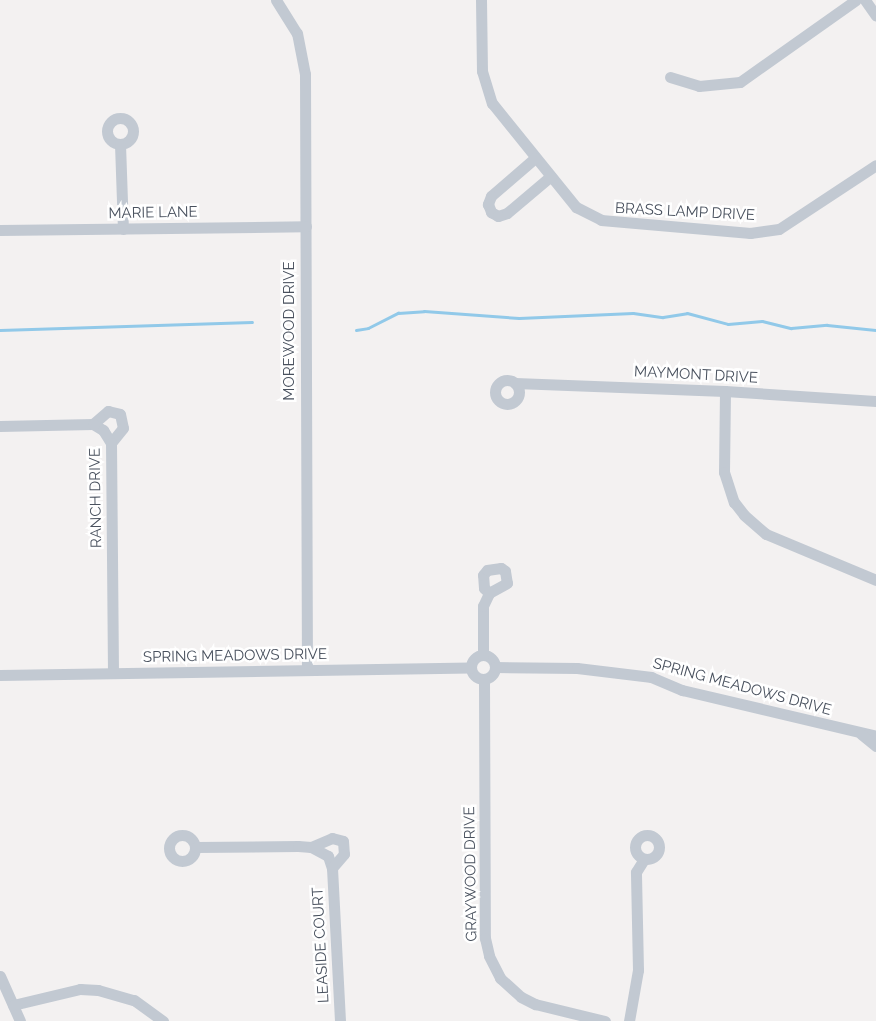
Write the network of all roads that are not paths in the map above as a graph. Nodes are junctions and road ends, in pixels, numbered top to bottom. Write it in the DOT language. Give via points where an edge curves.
graph roads {
  1 [pos="276,0"];
  2 [pos="481,0"];
  3 [pos="856,0"];
  4 [pos="865,0"];
  5 [pos="876,16"];
  6 [pos="670,77"];
  7 [pos="120,144"];
  8 [pos="536,158"];
  9 [pos="876,165"];
  10 [pos="551,176"];
  11 [pos="306,226"];
  12 [pos="123,229"];
  13 [pos="0,230"];
  14 [pos="515,383"];
  15 [pos="725,391"];
  16 [pos="876,401"];
  17 [pos="93,424"];
  18 [pos="0,426"];
  19 [pos="111,442"];
  20 [pos="876,580"];
  21 [pos="489,593"];
  22 [pos="483,655"];
  23 [pos="495,667"];
  24 [pos="470,668"];
  25 [pos="307,670"];
  26 [pos="113,673"];
  27 [pos="0,675"];
  28 [pos="484,680"];
  29 [pos="861,734"];
  30 [pos="876,736"];
  31 [pos="876,746"];
  32 [pos="196,847"];
  33 [pos="311,847"];
  34 [pos="644,859"];
  35 [pos="332,868"];
  36 [pos="0,976"];
  37 [pos="13,1005"];
  38 [pos="20,1021"];
  39 [pos="163,1021"];
  40 [pos="340,1021"];
  41 [pos="605,1021"];
  42 [pos="629,1021"];
  1 -- 11 [label="street, MOREWOOD DRIVE" via="297,34 302,51"];
  2 -- 8 [label="street, BRASS LAMP DRIVE" via="482,71 492,103"];
  3 -- 6 [label="street" via="740,82 699,86"];
  4 -- 5 [label="street"];
  7 -- 12 [label="street"];
  8 -- 10 [label="street, BRASS LAMP DRIVE"];
  8 -- 10 [label="street" via="491,196 488,204 491,212 498,216 507,213"];
  9 -- 10 [label="street, BRASS LAMP DRIVE" via="790,224 750,232 600,220 576,207"];
  11 -- 12 [label="street, MARIE LANE"];
  11 -- 25 [label="street, MOREWOOD DRIVE"];
  12 -- 13 [label="street, MARIE LANE"];
  14 -- 15 [label="street, MAYMONT DRIVE"];
  15 -- 16 [label="street, MAYMONT DRIVE"];
  15 -- 20 [label="street" via="724,472 734,502 744,515 766,534"];
  17 -- 18 [label="street"];
  17 -- 19 [label="street, RANCH DRIVE" via="104,430"];
  17 -- 19 [label="street" via="108,411 120,414 123,428"];
  19 -- 26 [label="street, RANCH DRIVE"];
  21 -- 22 [label="street" via="483,606"];
  22 -- 23 [label="street" via="490,657"];
  22 -- 24 [label="street" via="475,657"];
  23 -- 28 [label="street" via="490,677"];
  23 -- 29 [label="street, SPRING MEADOWS DRIVE" via="577,668 651,677 682,690"];
  24 -- 25 [label="street, SPRING MEADOWS DRIVE"];
  24 -- 28 [label="street" via="473,675"];
  25 -- 26 [label="street, SPRING MEADOWS DRIVE"];
  26 -- 27 [label="street, SPRING MEADOWS DRIVE"];
  28 -- 41 [label="street, GRAYWOOD DRIVE" via="485,938 489,956 500,978 521,997 535,1004"];
  29 -- 30 [label="street, SPRING MEADOWS DRIVE"];
  29 -- 31 [label="street, SPRING MEADOWS DRIVE"];
  32 -- 33 [label="street, LEASIDE COURT" via="255,844"];
  33 -- 35 [label="street, LEASIDE COURT" via="328,856"];
  33 -- 35 [label="street, LEASIDE COURT" via="332,838 343,841 344,854"];
  34 -- 42 [label="street" via="636,872 638,970"];
  35 -- 40 [label="street, LEASIDE COURT"];
  36 -- 37 [label="street"];
  37 -- 38 [label="street"];
  37 -- 39 [label="street" via="80,989 98,990 134,1000"];
}
